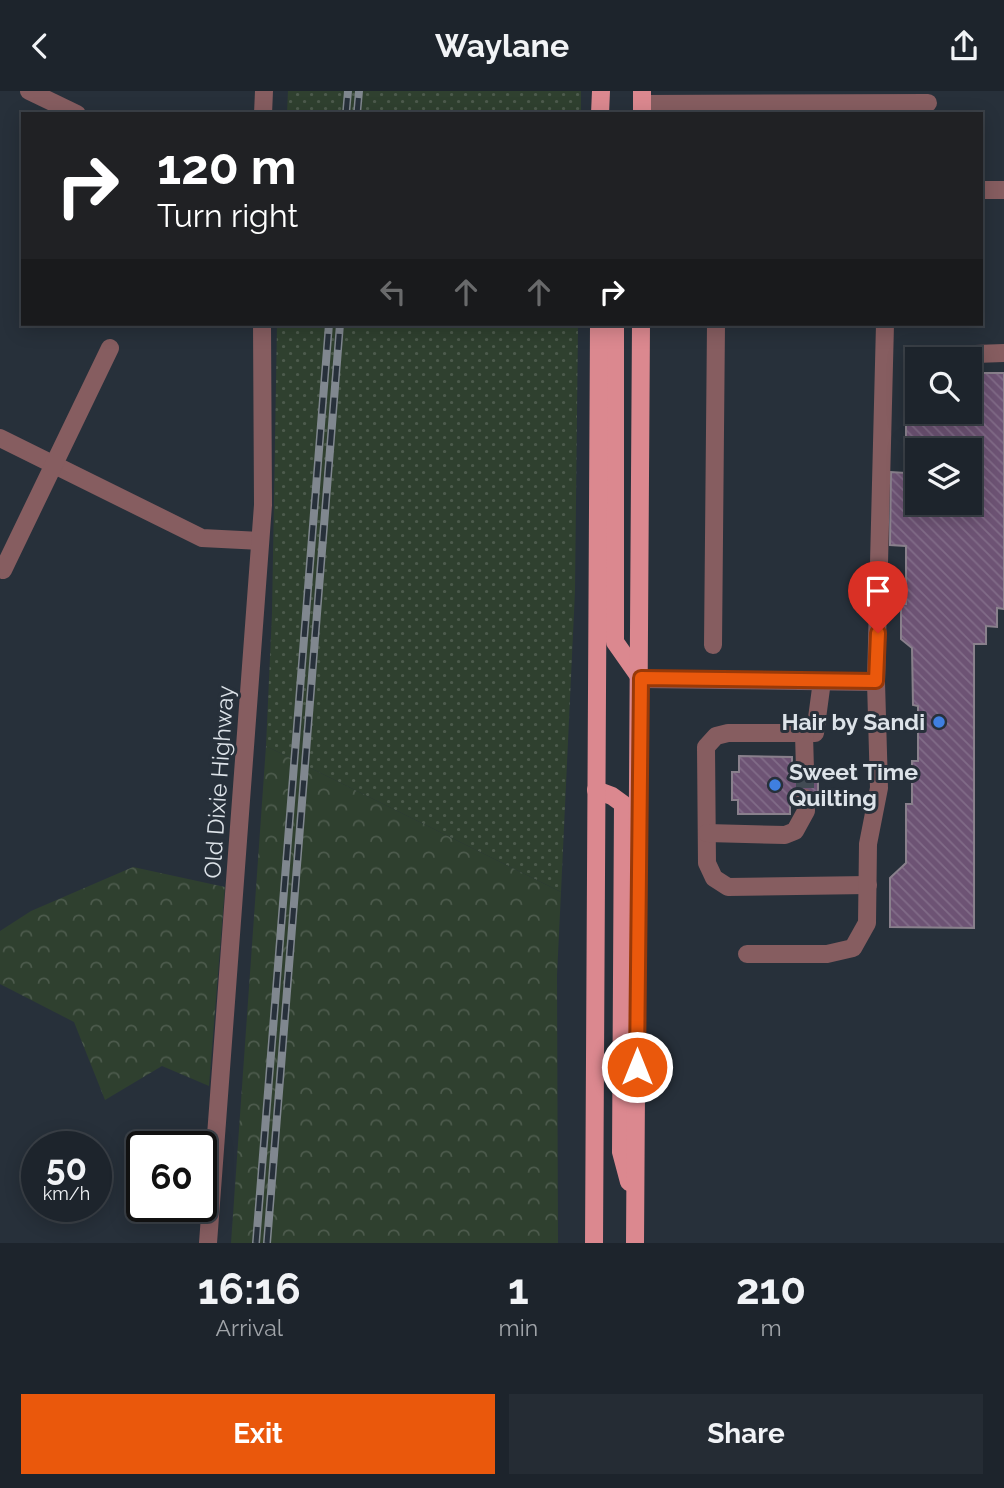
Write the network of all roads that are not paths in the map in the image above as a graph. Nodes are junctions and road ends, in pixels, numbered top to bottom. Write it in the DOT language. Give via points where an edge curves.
graph roads {
  1 [pos="29,91"];
  2 [pos="264,91"];
  3 [pos="601,91"];
  4 [pos="642,103"];
  5 [pos="928,103"];
  6 [pos="707,108"];
  7 [pos="73,112"];
  8 [pos="263,112"];
  9 [pos="600,112"];
  10 [pos="983,190"];
  11 [pos="1004,190"];
  12 [pos="262,326"];
  13 [pos="599,326"];
  14 [pos="615,326"];
  15 [pos="641,326"];
  16 [pos="716,326"];
  17 [pos="886,326"];
  18 [pos="110,348"];
  19 [pos="1004,353"];
  20 [pos="982,354"];
  21 [pos="0,439"];
  22 [pos="56,466"];
  23 [pos="260,541"];
  24 [pos="3,570"];
  25 [pos="713,645"];
  26 [pos="641,678"];
  27 [pos="822,681"];
  28 [pos="876,681"];
  29 [pos="804,734"];
  30 [pos="805,770"];
  31 [pos="596,790"];
  32 [pos="805,798"];
  33 [pos="707,833"];
  34 [pos="868,885"];
  35 [pos="747,954"];
  36 [pos="635,1206"];
  37 [pos="208,1243"];
  38 [pos="594,1243"];
  39 [pos="635,1243"];
  1 -- 7 [label="street"];
  2 -- 8 [label="street"];
  3 -- 9 [label="main road"];
  4 -- 6 [label="street"];
  5 -- 6 [label="street"];
  10 -- 11 [label="street"];
  12 -- 23 [label="street, Old Dixie Highway"];
  13 -- 31 [label="main road"];
  14 -- 26 [label="main road" via="615,642"];
  15 -- 26 [label="main road"];
  16 -- 25 [label="street"];
  17 -- 28 [label="street"];
  18 -- 22 [label="street"];
  19 -- 20 [label="street"];
  21 -- 22 [label="street"];
  22 -- 23 [label="street" via="202,538"];
  22 -- 24 [label="street"];
  23 -- 37 [label="street, Old Dixie Highway"];
  26 -- 27 [label="street"];
  26 -- 36 [label="main road"];
  27 -- 28 [label="street"];
  27 -- 29 [label="street" via="818,728"];
  28 -- 34 [label="street" via="879,788 868,844"];
  29 -- 30 [label="street"];
  29 -- 33 [label="street" via="716,736 706,747"];
  31 -- 36 [label="main road" via="623,804 621,1152"];
  31 -- 38 [label="main road"];
  32 -- 33 [label="street" via="806,811 795,831 785,835"];
  33 -- 34 [label="street" via="707,863 714,878 728,887"];
  34 -- 35 [label="street" via="867,923 853,948 827,954"];
  36 -- 39 [label="main road"];
}
